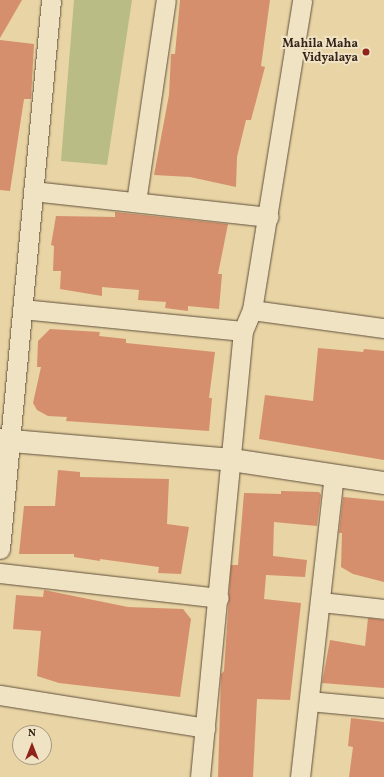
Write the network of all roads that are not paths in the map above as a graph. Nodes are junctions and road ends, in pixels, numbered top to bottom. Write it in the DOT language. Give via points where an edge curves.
graph roads {
  1 [pos="51,0"];
  2 [pos="166,0"];
  3 [pos="302,0"];
  4 [pos="33,191"];
  5 [pos="136,202"];
  6 [pos="268,217"];
  7 [pos="22,309"];
  8 [pos="252,310"];
  9 [pos="384,328"];
  10 [pos="243,331"];
  11 [pos="5,440"];
  12 [pos="232,460"];
  13 [pos="334,476"];
  14 [pos="384,483"];
  15 [pos="0,549"];
  16 [pos="0,573"];
  17 [pos="219,598"];
  18 [pos="321,602"];
  19 [pos="384,609"];
  20 [pos="0,695"];
  21 [pos="309,701"];
  22 [pos="384,708"];
  23 [pos="205,728"];
  24 [pos="200,777"];
  25 [pos="300,777"];
  1 -- 4 [label="street"];
  2 -- 5 [label="street"];
  3 -- 6 [label="street"];
  4 -- 5 [label="street"];
  4 -- 7 [label="street"];
  5 -- 6 [label="street"];
  6 -- 8 [label="street"];
  7 -- 10 [label="street"];
  7 -- 11 [label="street"];
  8 -- 9 [label="street"];
  8 -- 10 [label="street"];
  10 -- 12 [label="street"];
  11 -- 12 [label="street"];
  11 -- 15 [label="street"];
  12 -- 13 [label="street"];
  12 -- 17 [label="street"];
  13 -- 14 [label="street"];
  13 -- 18 [label="street"];
  16 -- 17 [label="street"];
  17 -- 23 [label="street"];
  18 -- 19 [label="street"];
  18 -- 21 [label="street"];
  20 -- 23 [label="street"];
  21 -- 22 [label="street"];
  21 -- 25 [label="street"];
  23 -- 24 [label="street"];
}
